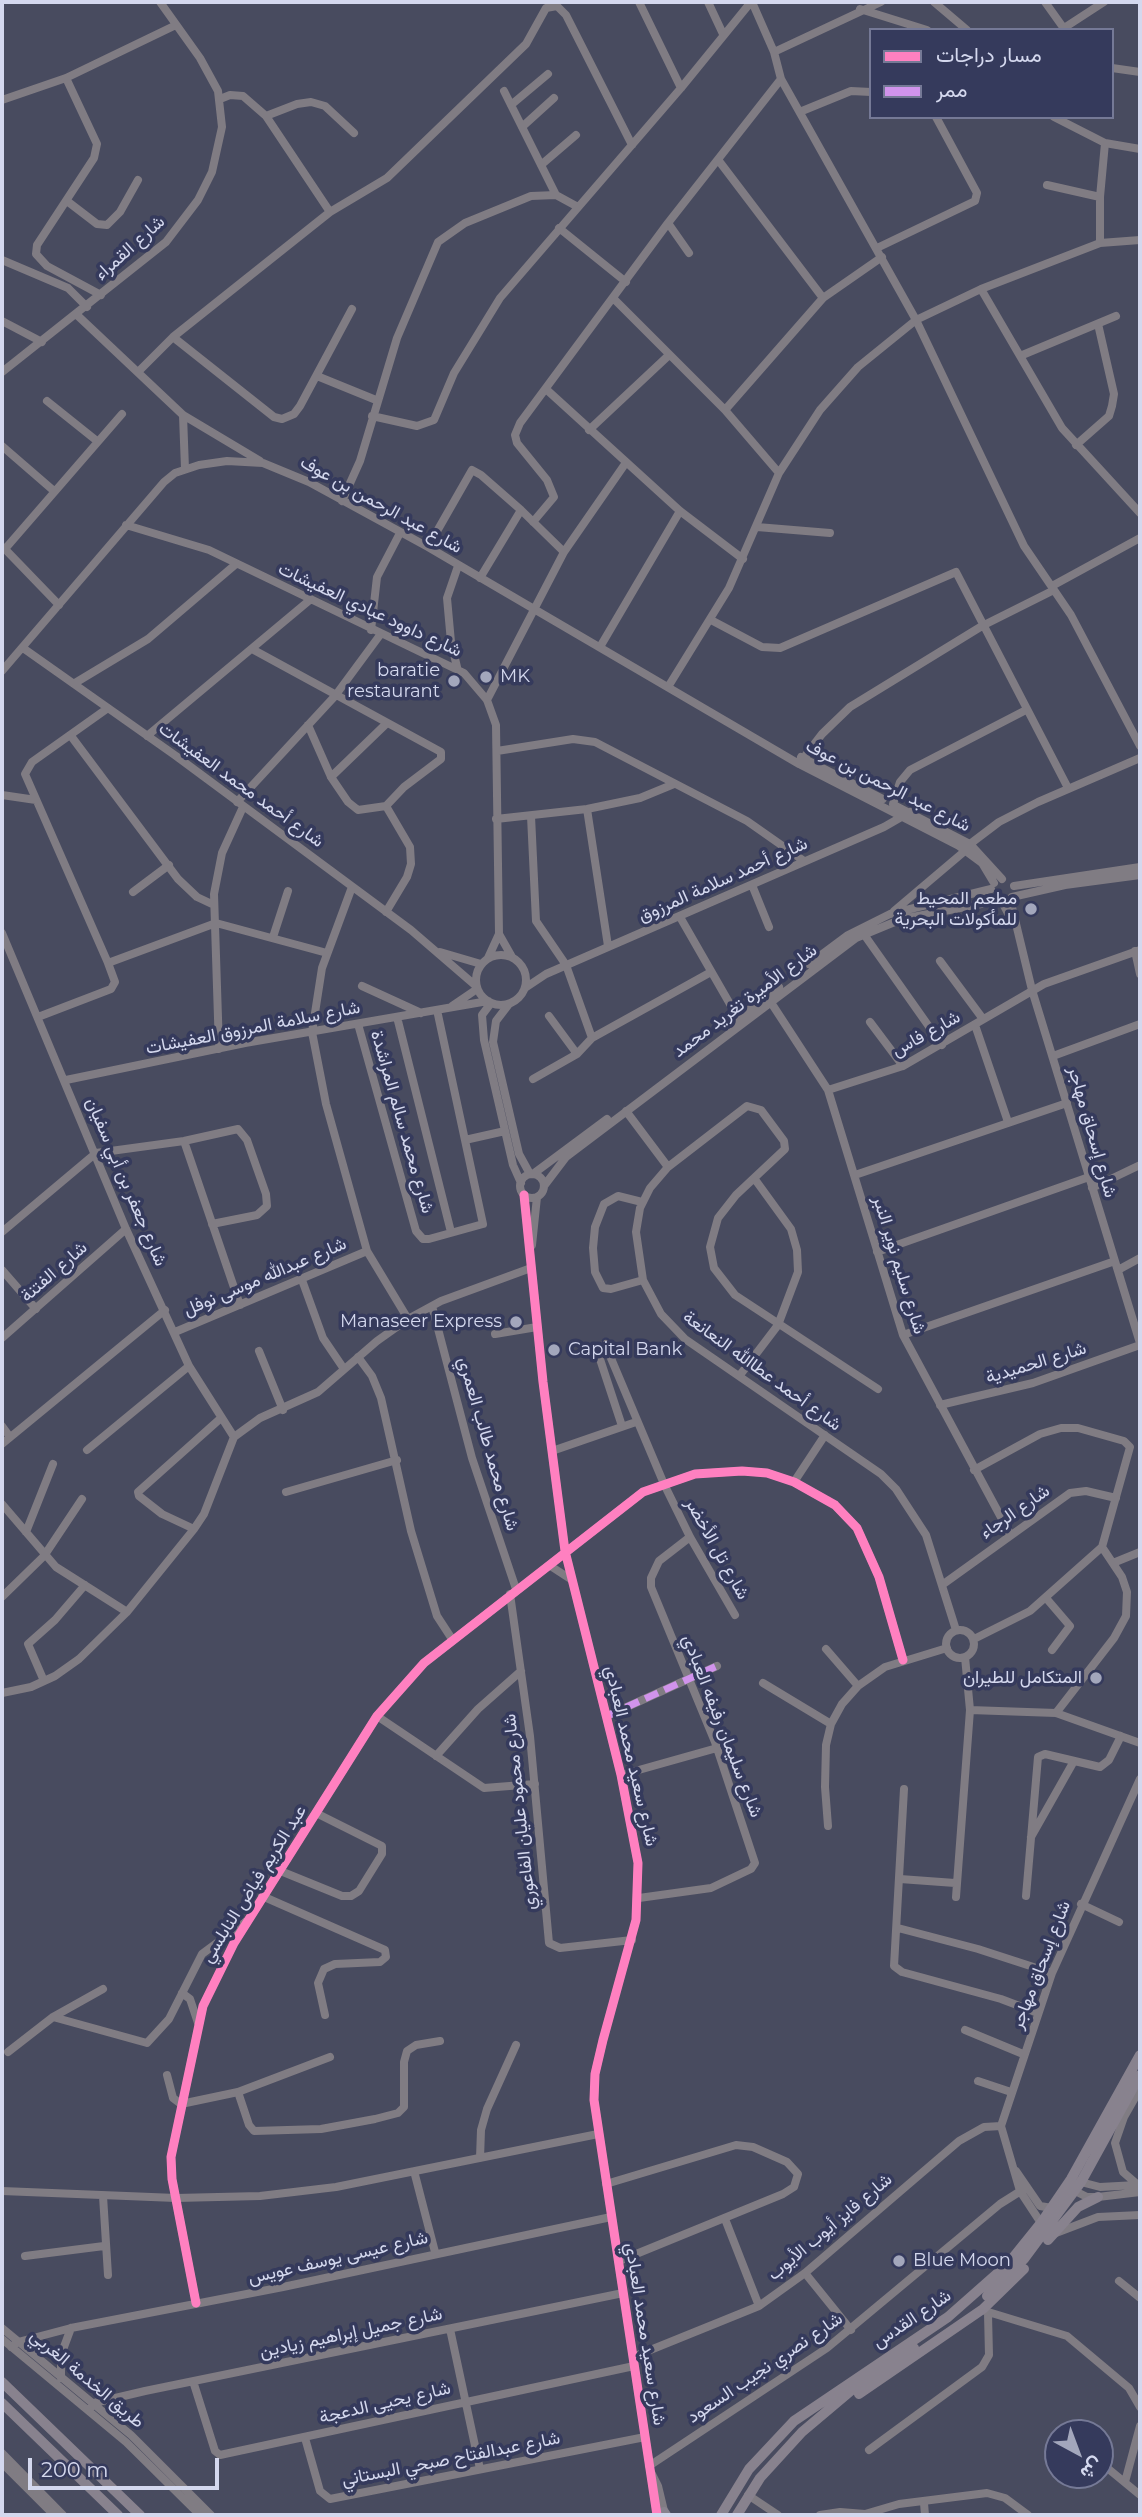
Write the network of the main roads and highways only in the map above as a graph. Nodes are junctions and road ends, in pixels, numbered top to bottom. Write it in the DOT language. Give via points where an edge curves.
graph roads {
  1 [pos="1140,2055"];
  2 [pos="1140,2076"];
  3 [pos="1073,2185"];
  4 [pos="1098,2197"];
  5 [pos="2,2382"];
  6 [pos="2,2403"];
  7 [pos="831,2406"];
  8 [pos="773,2440"];
  9 [pos="785,2450"];
  10 [pos="118,2515"];
  11 [pos="140,2515"];
  12 [pos="721,2515"];
  13 [pos="737,2515"];
  1 -- 3 [label="highway, شارع القدس"];
  2 -- 3 [label="highway, شارع القدس"];
  3 -- 7 [label="highway, شارع القدس" via="1024,2259 976,2305"];
  3 -- 8 [label="highway, شارع القدس" via="973,2299 818,2402"];
  4 -- 7 [label="highway" via="1078,2207 986,2312 869,2388"];
  5 -- 11 [label="highway"];
  6 -- 10 [label="highway"];
  7 -- 9 [label="highway, شارع القدس"];
  8 -- 9 [label="highway" via="782,2441"];
  8 -- 12 [label="highway, شارع القدس"];
  9 -- 13 [label="highway, شارع القدس"];
}
